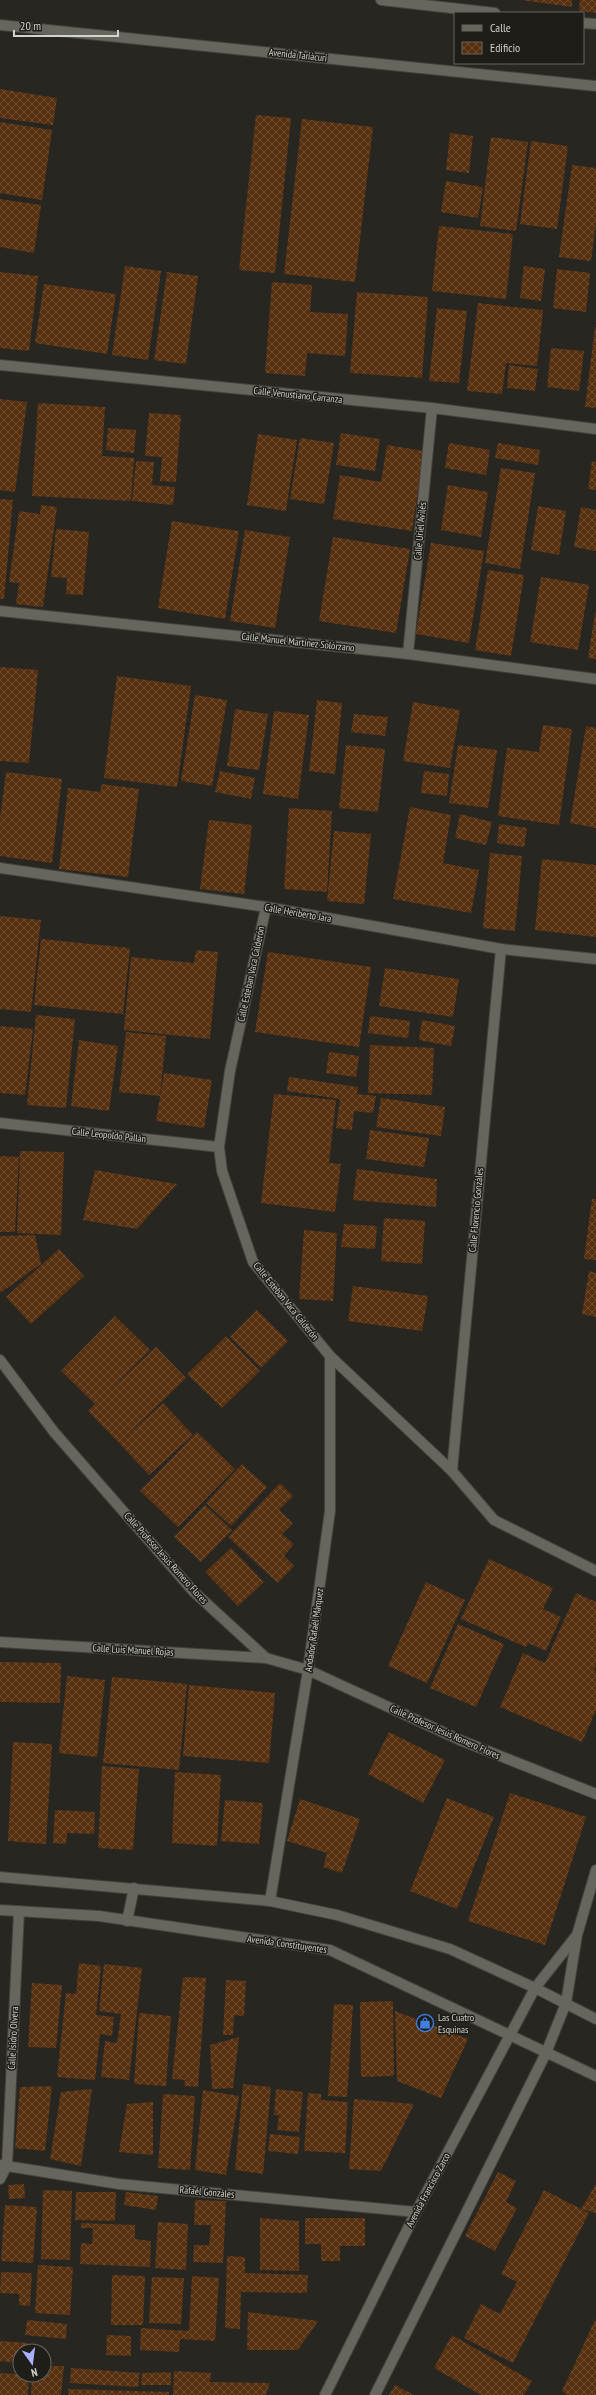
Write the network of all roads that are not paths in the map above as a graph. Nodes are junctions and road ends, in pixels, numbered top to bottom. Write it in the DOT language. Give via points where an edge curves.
graph roads {
  1 [pos="381,0"];
  2 [pos="486,12"];
  3 [pos="584,23"];
  4 [pos="596,24"];
  5 [pos="0,25"];
  6 [pos="596,86"];
  7 [pos="0,365"];
  8 [pos="432,408"];
  9 [pos="596,429"];
  10 [pos="0,611"];
  11 [pos="408,654"];
  12 [pos="596,679"];
  13 [pos="0,868"];
  14 [pos="266,907"];
  15 [pos="501,950"];
  16 [pos="596,959"];
  17 [pos="0,1123"];
  18 [pos="219,1146"];
  19 [pos="330,1356"];
  20 [pos="0,1360"];
  21 [pos="452,1471"];
  22 [pos="596,1571"];
  23 [pos="0,1642"];
  24 [pos="266,1658"];
  25 [pos="308,1670"];
  26 [pos="596,1794"];
  27 [pos="596,1870"];
  28 [pos="0,1877"];
  29 [pos="134,1888"];
  30 [pos="270,1901"];
  31 [pos="0,1910"];
  32 [pos="19,1911"];
  33 [pos="127,1920"];
  34 [pos="577,1935"];
  35 [pos="535,1988"];
  36 [pos="566,2003"];
  37 [pos="596,2019"];
  38 [pos="512,2035"];
  39 [pos="546,2053"];
  40 [pos="596,2076"];
  41 [pos="3,2165"];
  42 [pos="0,2180"];
  43 [pos="416,2212"];
  44 [pos="325,2395"];
  45 [pos="375,2395"];
  1 -- 2 [label="street"];
  3 -- 4 [label="street"];
  5 -- 6 [label="street, Avenida Tariácuri"];
  7 -- 8 [label="street, Calle Venustiano Carranza"];
  8 -- 9 [label="street, Calle Venustiano Carranza"];
  8 -- 11 [label="street, Calle Uriel Avilés"];
  10 -- 11 [label="street, Calle Manuel Martínez Solórzano"];
  11 -- 12 [label="street, Calle Manuel Martínez Solórzano"];
  13 -- 14 [label="street, Calle Heriberto Jara"];
  14 -- 15 [label="street, Calle Heriberto Jara"];
  14 -- 18 [label="street, Calle Esteban Vaca Calderón" via="230,1071"];
  15 -- 16 [label="street, Calle Heriberto Jara"];
  15 -- 21 [label="street, Calle Florencio Gonzáles"];
  17 -- 18 [label="street, Calle Leopoldo Pallán"];
  18 -- 19 [label="street, Calle Esteban Vaca Calderón" via="222,1171 253,1262"];
  19 -- 21 [label="street, Calle Esteban Vaca Calderón"];
  19 -- 25 [label="street, Andador Rafaél Márquez" via="330,1511"];
  20 -- 24 [label="street, Calle Profesor Jesús Romero Flores" via="54,1432 193,1591"];
  21 -- 22 [label="street, Calle Esteban Vaca Calderón" via="494,1520"];
  23 -- 24 [label="street, Calle Luis Manuel Rojas"];
  24 -- 25 [label="street, Calle Profesor Jesús Romero Flores"];
  25 -- 26 [label="street, Calle Profesor Jesús Romero Flores" via="460,1740"];
  25 -- 30 [label="street, Andador Rafaél Márquez"];
  27 -- 34 [label="street"];
  28 -- 29 [label="street"];
  29 -- 30 [label="street"];
  29 -- 33 [label="street"];
  30 -- 35 [label="street" via="337,1915 450,1949"];
  31 -- 32 [label="street, Avenida Constituyentes"];
  32 -- 33 [label="street, Avenida Constituyentes"];
  32 -- 41 [label="street, Calle Isidro Olvera"];
  33 -- 38 [label="street, Avenida Constituyentes" via="330,1950"];
  34 -- 35 [label="street, Avenida Francisco Zarco"];
  34 -- 36 [label="street"];
  35 -- 36 [label="street"];
  35 -- 38 [label="street, Avenida Francisco Zarco"];
  36 -- 37 [label="street"];
  36 -- 39 [label="street"];
  38 -- 39 [label="street, Avenida Constituyentes"];
  38 -- 43 [label="street, Avenida Francisco Zarco"];
  39 -- 40 [label="street, Avenida Constituyentes"];
  39 -- 45 [label="street"];
  41 -- 42 [label="street"];
  41 -- 43 [label="street, Rafaél Gonzáles" via="119,2184"];
  43 -- 44 [label="street, Avenida Francisco Zarco"];
}
